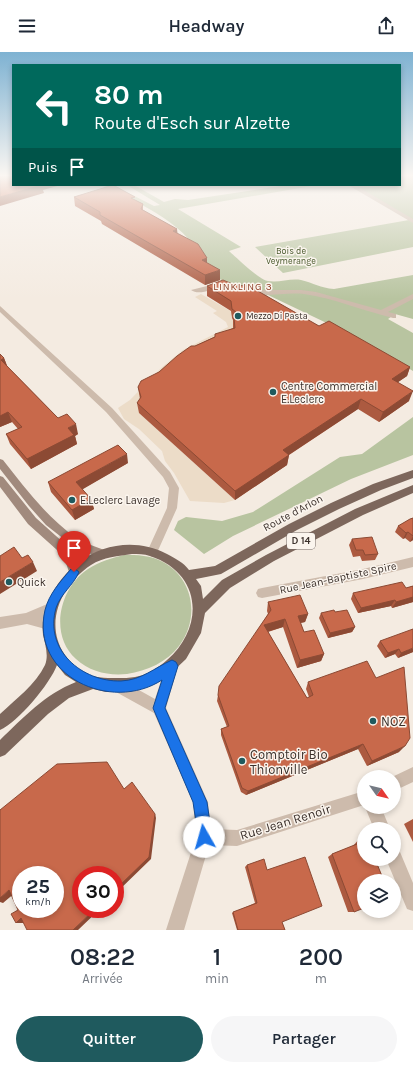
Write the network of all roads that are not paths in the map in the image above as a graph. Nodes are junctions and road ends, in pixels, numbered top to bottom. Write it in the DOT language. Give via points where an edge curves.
graph roads {
  1 [pos="225,285"];
  2 [pos="194,290"];
  3 [pos="238,290"];
  4 [pos="413,296"];
  5 [pos="0,308"];
  6 [pos="384,312"];
  7 [pos="393,316"];
  8 [pos="0,462"];
  9 [pos="413,474"];
  10 [pos="0,480"];
  11 [pos="413,489"];
  12 [pos="152,552"];
  13 [pos="103,554"];
  14 [pos="413,562"];
  15 [pos="74,572"];
  16 [pos="187,575"];
  17 [pos="262,593"];
  18 [pos="52,607"];
  19 [pos="199,611"];
  20 [pos="27,618"];
  21 [pos="0,623"];
  22 [pos="49,624"];
  23 [pos="52,646"];
  24 [pos="172,666"];
  25 [pos="92,683"];
  26 [pos="121,687"];
  27 [pos="159,708"];
  28 [pos="0,723"];
  29 [pos="0,750"];
  30 [pos="413,774"];
  31 [pos="401,780"];
  32 [pos="357,800"];
  33 [pos="204,837"];
  34 [pos="397,866"];
  35 [pos="413,903"];
  36 [pos="175,930"];
  1 -- 2 [label="street"];
  3 -- 6 [label="street" via="260,293 301,292"];
  4 -- 6 [label="street"];
  5 -- 12 [label="street" via="109,410 167,474 174,488 172,508"];
  6 -- 7 [label="street"];
  8 -- 13 [label="main road" via="42,514 70,540"];
  9 -- 16 [label="main road, Route d'Arlon / D 14" via="336,506 217,571"];
  10 -- 15 [label="main road" via="32,521 70,558"];
  11 -- 19 [label="main road, D 14" via="359,512 270,558 226,584"];
  12 -- 13 [label="main road" via="132,549"];
  12 -- 16 [label="main road" via="172,560"];
  13 -- 15 [label="main road"];
  14 -- 17 [label="street, Rue Jean-Baptiste Spire"];
  15 -- 18 [label="main road" via="58,592"];
  16 -- 19 [label="main road" via="196,591"];
  18 -- 20 [label="street"];
  18 -- 22 [label="main road"];
  19 -- 24 [label="main road" via="197,627 191,642"];
  20 -- 21 [label="street"];
  20 -- 22 [label="street"];
  22 -- 23 [label="main road"];
  23 -- 25 [label="main road" via="67,669"];
  23 -- 28 [label="main road" via="52,663 43,678 25,702"];
  24 -- 26 [label="main road" via="151,680"];
  24 -- 27 [label="street"];
  25 -- 26 [label="main road"];
  25 -- 29 [label="main road" via="65,693 43,709"];
  26 -- 27 [label="street"];
  27 -- 33 [label="street" via="200,802"];
  30 -- 31 [label="street"];
  32 -- 33 [label="street, Rue Jean Renoir" via="237,838"];
  33 -- 36 [label="street"];
  34 -- 35 [label="street"];
}
